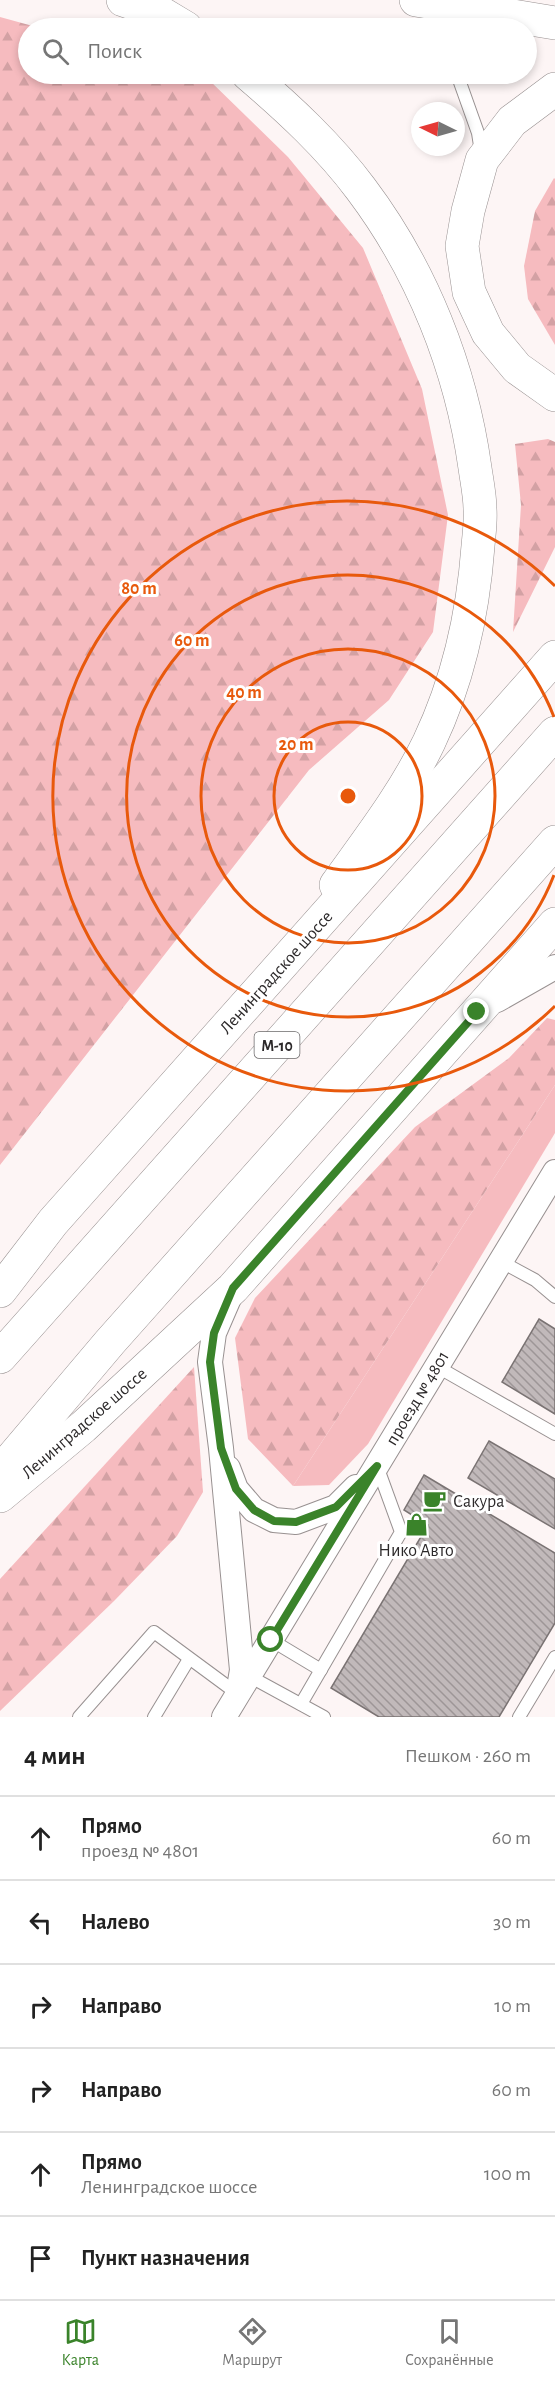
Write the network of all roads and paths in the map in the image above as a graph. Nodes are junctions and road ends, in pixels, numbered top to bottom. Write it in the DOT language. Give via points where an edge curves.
graph roads {
  1 [pos="123,0"];
  2 [pos="431,11"];
  3 [pos="169,18"];
  4 [pos="510,18"];
  5 [pos="537,20"];
  6 [pos="555,22"];
  7 [pos="259,84"];
  8 [pos="461,84"];
  9 [pos="555,90"];
  10 [pos="482,160"];
  11 [pos="555,395"];
  12 [pos="555,657"];
  13 [pos="555,733"];
  14 [pos="555,842"];
  15 [pos="555,924"];
  16 [pos="555,967"];
  17 [pos="252,999"];
  18 [pos="477,1012"];
  19 [pos="555,1172"];
  20 [pos="500,1261"];
  21 [pos="233,1288"];
  22 [pos="0,1291"];
  23 [pos="555,1297"];
  24 [pos="0,1357"];
  25 [pos="436,1366"];
  26 [pos="555,1434"];
  27 [pos="221,1448"];
  28 [pos="377,1466"];
  29 [pos="0,1472"];
  30 [pos="0,1496"];
  31 [pos="271,1640"];
  32 [pos="555,1657"];
  33 [pos="189,1659"];
  34 [pos="321,1670"];
  35 [pos="244,1685"];
  36 [pos="301,1704"];
  37 [pos="79,1717"];
  38 [pos="154,1717"];
  39 [pos="224,1717"];
  40 [pos="324,1717"];
  41 [pos="519,1717"];
  1 -- 3 [label="main road"];
  2 -- 4 [label="main road"];
  5 -- 6 [label="main road"];
  7 -- 17 [label="main road" via="305,125 361,189 419,284 439,326 470,429 480,510 476,578 464,642 428,742 389,812"];
  8 -- 10 [label="lane" via="478,133"];
  9 -- 10 [label="main road" via="512,121"];
  10 -- 11 [label="main road" via="462,246 469,292 488,333 517,368"];
  12 -- 17 [label="main road, Ленинградское шоссе"];
  13 -- 24 [label="main road, М-10"];
  14 -- 29 [label="main road, Ленинградское шоссе"];
  15 -- 18 [label="main road, Ленинградское шоссе"];
  16 -- 18 [label="street"];
  17 -- 22 [label="main road, Ленинградское шоссе" via="53,1222"];
  18 -- 21 [label="main road, Ленинградское шоссе"];
  19 -- 20 [label="street, проезд № 4801"];
  20 -- 23 [label="lane" via="535,1280"];
  20 -- 25 [label="street, проезд № 4801"];
  21 -- 27 [label="street" via="214,1333 210,1362"];
  21 -- 30 [label="main road, Ленинградское шоссе" via="83,1427"];
  25 -- 26 [label="lane"];
  25 -- 28 [label="street, проезд № 4801"];
  27 -- 28 [label="street" via="236,1489 254,1510 274,1521 296,1522 336,1507"];
  27 -- 35 [label="street"];
  28 -- 31 [label="street, проезд № 4801"];
  28 -- 34 [label="lane" via="400,1532"];
  31 -- 34 [label="lane"];
  31 -- 35 [label="street, проезд № 4801"];
  32 -- 41 [label="lane"];
  33 -- 35 [label="lane"];
  33 -- 37 [label="lane" via="154,1632"];
  33 -- 38 [label="lane"];
  34 -- 36 [label="lane"];
  35 -- 36 [label="lane"];
  35 -- 39 [label="street, проезд № 4801"];
  36 -- 40 [label="lane"];
}
